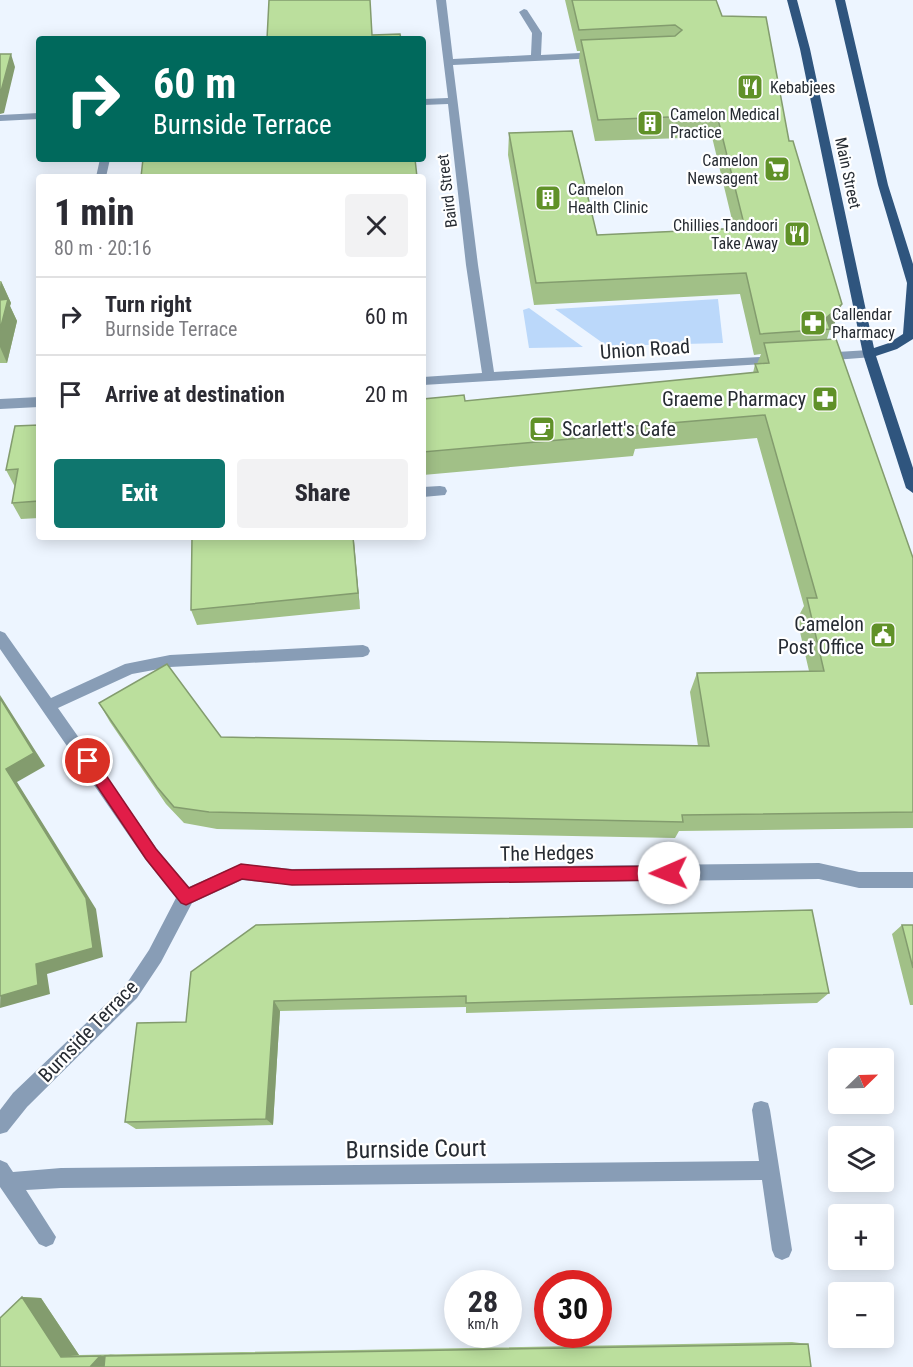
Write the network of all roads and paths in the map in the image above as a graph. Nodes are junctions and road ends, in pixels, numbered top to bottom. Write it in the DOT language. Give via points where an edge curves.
graph roads {
  1 [pos="441,0"];
  2 [pos="792,0"];
  3 [pos="840,0"];
  4 [pos="524,12"];
  5 [pos="615,54"];
  6 [pos="536,58"];
  7 [pos="449,62"];
  8 [pos="453,101"];
  9 [pos="426,102"];
  10 [pos="36,116"];
  11 [pos="0,118"];
  12 [pos="913,282"];
  13 [pos="869,354"];
  14 [pos="810,358"];
  15 [pos="786,360"];
  16 [pos="489,377"];
  17 [pos="426,381"];
  18 [pos="36,402"];
  19 [pos="0,404"];
  20 [pos="913,488"];
  21 [pos="440,491"];
  22 [pos="426,492"];
  23 [pos="0,637"];
  24 [pos="363,651"];
  25 [pos="50,705"];
  26 [pos="913,880"];
  27 [pos="186,897"];
  28 [pos="761,1110"];
  29 [pos="0,1125"];
  30 [pos="770,1170"];
  31 [pos="4,1176"];
  32 [pos="46,1237"];
  33 [pos="782,1250"];
  1 -- 7 [label="street, Baird Street"];
  2 -- 13 [label="main road, Main Street"];
  3 -- 12 [label="main road, Main Street" via="883,185"];
  4 -- 6 [label="street" via="537,33"];
  5 -- 6 [label="street"];
  6 -- 7 [label="street"];
  7 -- 8 [label="street, Baird Street"];
  8 -- 9 [label="street"];
  8 -- 16 [label="street, Baird Street"];
  10 -- 11 [label="street"];
  12 -- 13 [label="main road, Main Street" via="909,336"];
  13 -- 14 [label="street"];
  13 -- 20 [label="main road, Main Street"];
  15 -- 16 [label="street, Union Road"];
  16 -- 17 [label="street, Union Road"];
  18 -- 19 [label="street"];
  21 -- 22 [label="street"];
  23 -- 25 [label="street"];
  24 -- 25 [label="street" via="170,661 130,668"];
  25 -- 27 [label="street" via="151,854"];
  26 -- 27 [label="street, The Hedges" via="859,880 819,871 292,878 241,872"];
  27 -- 29 [label="street, Burnside Terrace" via="131,992 20,1100"];
  28 -- 30 [label="street"];
  30 -- 31 [label="street, Burnside Court"];
  30 -- 33 [label="street"];
  31 -- 32 [label="street"];
}
